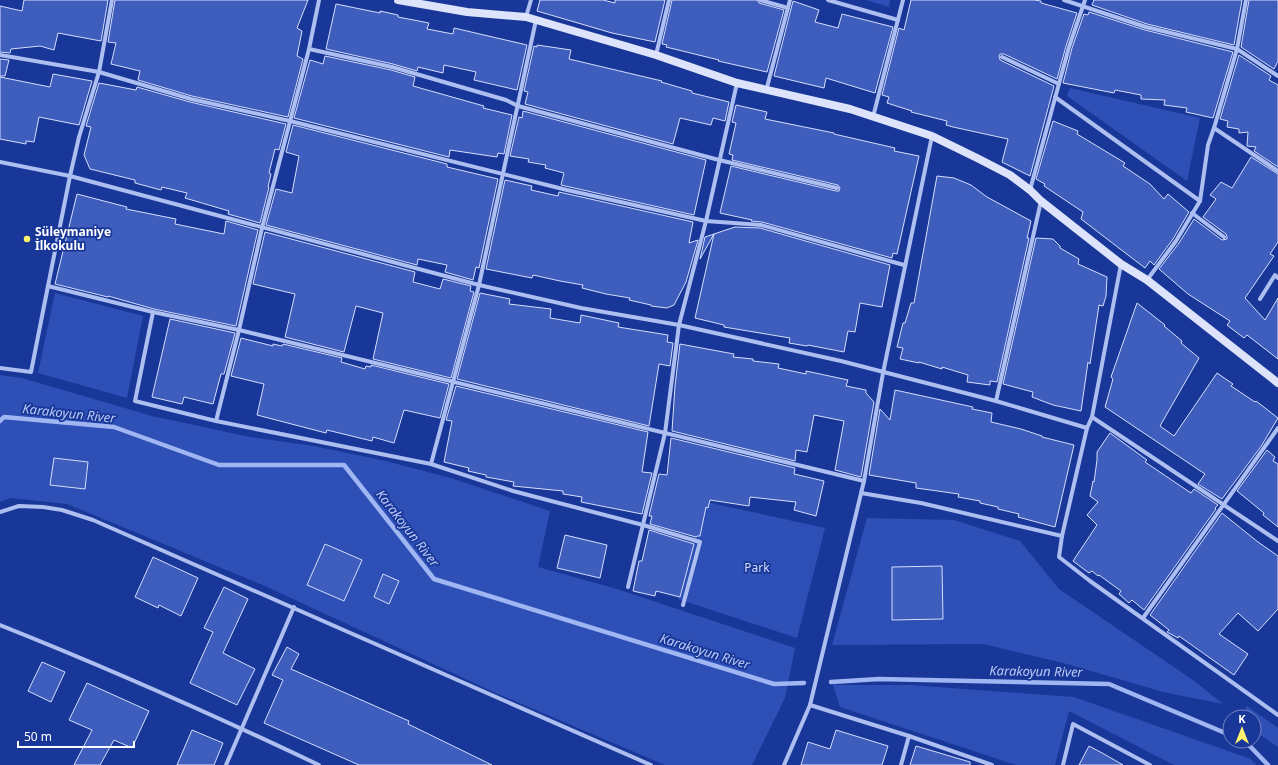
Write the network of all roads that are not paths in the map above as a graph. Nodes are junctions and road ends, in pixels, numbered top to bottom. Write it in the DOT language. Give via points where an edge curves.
graph roads {
  1 [pos="112,0"];
  2 [pos="319,0"];
  3 [pos="398,0"];
  4 [pos="531,0"];
  5 [pos="669,0"];
  6 [pos="760,0"];
  7 [pos="790,0"];
  8 [pos="828,0"];
  9 [pos="903,0"];
  10 [pos="1064,0"];
  11 [pos="1085,0"];
  12 [pos="1246,0"];
  13 [pos="425,3"];
  14 [pos="1084,6"];
  15 [pos="788,8"];
  16 [pos="526,17"];
  17 [pos="536,20"];
  18 [pos="898,20"];
  19 [pos="309,49"];
  20 [pos="1237,49"];
  21 [pos="0,55"];
  22 [pos="656,55"];
  23 [pos="1002,57"];
  24 [pos="99,72"];
  25 [pos="1278,76"];
  26 [pos="737,83"];
  27 [pos="1059,84"];
  28 [pos="766,91"];
  29 [pos="1056,97"];
  30 [pos="518,106"];
  31 [pos="873,117"];
  32 [pos="290,121"];
  33 [pos="1214,128"];
  34 [pos="932,136"];
  35 [pos="719,160"];
  36 [pos="0,162"];
  37 [pos="1278,171"];
  38 [pos="502,173"];
  39 [pos="70,176"];
  40 [pos="838,188"];
  41 [pos="1030,190"];
  42 [pos="1041,201"];
  43 [pos="1200,201"];
  44 [pos="1192,213"];
  45 [pos="706,221"];
  46 [pos="262,228"];
  47 [pos="1224,237"];
  48 [pos="1121,264"];
  49 [pos="904,265"];
  50 [pos="1278,278"];
  51 [pos="1147,280"];
  52 [pos="478,285"];
  53 [pos="48,286"];
  54 [pos="1260,299"];
  55 [pos="153,312"];
  56 [pos="680,325"];
  57 [pos="239,330"];
  58 [pos="0,368"];
  59 [pos="883,373"];
  60 [pos="452,382"];
  61 [pos="1278,383"];
  62 [pos="996,401"];
  63 [pos="1092,417"];
  64 [pos="216,421"];
  65 [pos="1087,428"];
  66 [pos="1278,428"];
  67 [pos="665,433"];
  68 [pos="432,464"];
  69 [pos="864,481"];
  70 [pos="861,493"];
  71 [pos="1224,504"];
  72 [pos="0,512"];
  73 [pos="643,525"];
  74 [pos="1062,536"];
  75 [pos="1278,541"];
  76 [pos="628,587"];
  77 [pos="682,605"];
  78 [pos="294,607"];
  79 [pos="1143,618"];
  80 [pos="0,625"];
  81 [pos="810,705"];
  82 [pos="1278,715"];
  83 [pos="242,728"];
  84 [pos="909,736"];
  85 [pos="986,764"];
  86 [pos="226,765"];
  87 [pos="319,765"];
  88 [pos="651,765"];
  89 [pos="784,765"];
  90 [pos="901,765"];
  91 [pos="992,765"];
  92 [pos="1063,765"];
  93 [pos="1150,765"];
  1 -- 24 [label="street"];
  2 -- 19 [label="street"];
  3 -- 13 [label="street"];
  4 -- 16 [label="street"];
  5 -- 22 [label="street"];
  6 -- 15 [label="street"];
  7 -- 15 [label="street"];
  8 -- 18 [label="street"];
  9 -- 18 [label="street"];
  10 -- 14 [label="street"];
  11 -- 14 [label="street"];
  12 -- 20 [label="street"];
  13 -- 16 [label="street" via="467,12"];
  14 -- 20 [label="street" via="1146,26"];
  14 -- 27 [label="street"];
  15 -- 28 [label="street"];
  16 -- 17 [label="street"];
  17 -- 22 [label="street"];
  17 -- 30 [label="street"];
  18 -- 31 [label="street"];
  19 -- 30 [label="street" via="392,67 506,100"];
  19 -- 32 [label="street"];
  20 -- 25 [label="street"];
  20 -- 33 [label="street"];
  21 -- 24 [label="street"];
  22 -- 26 [label="street"];
  23 -- 27 [label="street"];
  24 -- 32 [label="street" via="191,99"];
  24 -- 39 [label="street"];
  26 -- 28 [label="street"];
  26 -- 35 [label="street"];
  27 -- 29 [label="street"];
  28 -- 31 [label="street"];
  29 -- 41 [label="street"];
  29 -- 43 [label="street"];
  30 -- 35 [label="street"];
  30 -- 38 [label="street"];
  31 -- 34 [label="street"];
  32 -- 38 [label="street"];
  32 -- 46 [label="street"];
  33 -- 37 [label="street"];
  33 -- 43 [label="street" via="1208,145"];
  34 -- 41 [label="street" via="1010,175"];
  34 -- 49 [label="street"];
  35 -- 40 [label="street"];
  35 -- 45 [label="street"];
  36 -- 39 [label="street"];
  38 -- 45 [label="street"];
  38 -- 52 [label="street"];
  39 -- 46 [label="street"];
  39 -- 53 [label="street"];
  41 -- 42 [label="street"];
  42 -- 48 [label="street"];
  42 -- 62 [label="street"];
  43 -- 44 [label="street"];
  44 -- 47 [label="street"];
  44 -- 51 [label="street" via="1176,241"];
  45 -- 49 [label="street" via="761,225"];
  45 -- 56 [label="street"];
  46 -- 52 [label="street"];
  46 -- 57 [label="street"];
  48 -- 51 [label="street"];
  48 -- 63 [label="street"];
  49 -- 59 [label="street"];
  50 -- 54 [label="street" via="1274,275"];
  51 -- 61 [label="street"];
  52 -- 56 [label="street" via="581,308"];
  52 -- 60 [label="street"];
  53 -- 55 [label="street"];
  53 -- 58 [label="street" via="31,372"];
  55 -- 57 [label="street"];
  55 -- 64 [label="street" via="134,401"];
  56 -- 59 [label="street" via="841,361"];
  56 -- 67 [label="street"];
  57 -- 60 [label="street"];
  57 -- 64 [label="street"];
  59 -- 62 [label="street"];
  59 -- 69 [label="street"];
  60 -- 67 [label="street"];
  60 -- 68 [label="street"];
  62 -- 65 [label="street"];
  63 -- 65 [label="street"];
  63 -- 71 [label="street"];
  64 -- 68 [label="street"];
  65 -- 74 [label="street"];
  66 -- 71 [label="street"];
  67 -- 69 [label="street"];
  67 -- 73 [label="street"];
  68 -- 73 [label="street" via="513,491"];
  69 -- 70 [label="street"];
  70 -- 74 [label="street" via="921,503"];
  70 -- 81 [label="street"];
  71 -- 75 [label="street"];
  71 -- 79 [label="street"];
  72 -- 78 [label="street" via="19,506 43,507 85,517"];
  73 -- 76 [label="street"];
  73 -- 77 [label="street" via="700,542"];
  74 -- 79 [label="street" via="1059,557"];
  78 -- 83 [label="street"];
  78 -- 88 [label="street"];
  79 -- 82 [label="street"];
  80 -- 83 [label="street"];
  81 -- 84 [label="street"];
  81 -- 89 [label="street"];
  83 -- 86 [label="street"];
  83 -- 87 [label="street"];
  84 -- 85 [label="street"];
  84 -- 90 [label="street"];
  85 -- 91 [label="street"];
  92 -- 93 [label="street" via="1073,724"];
}
